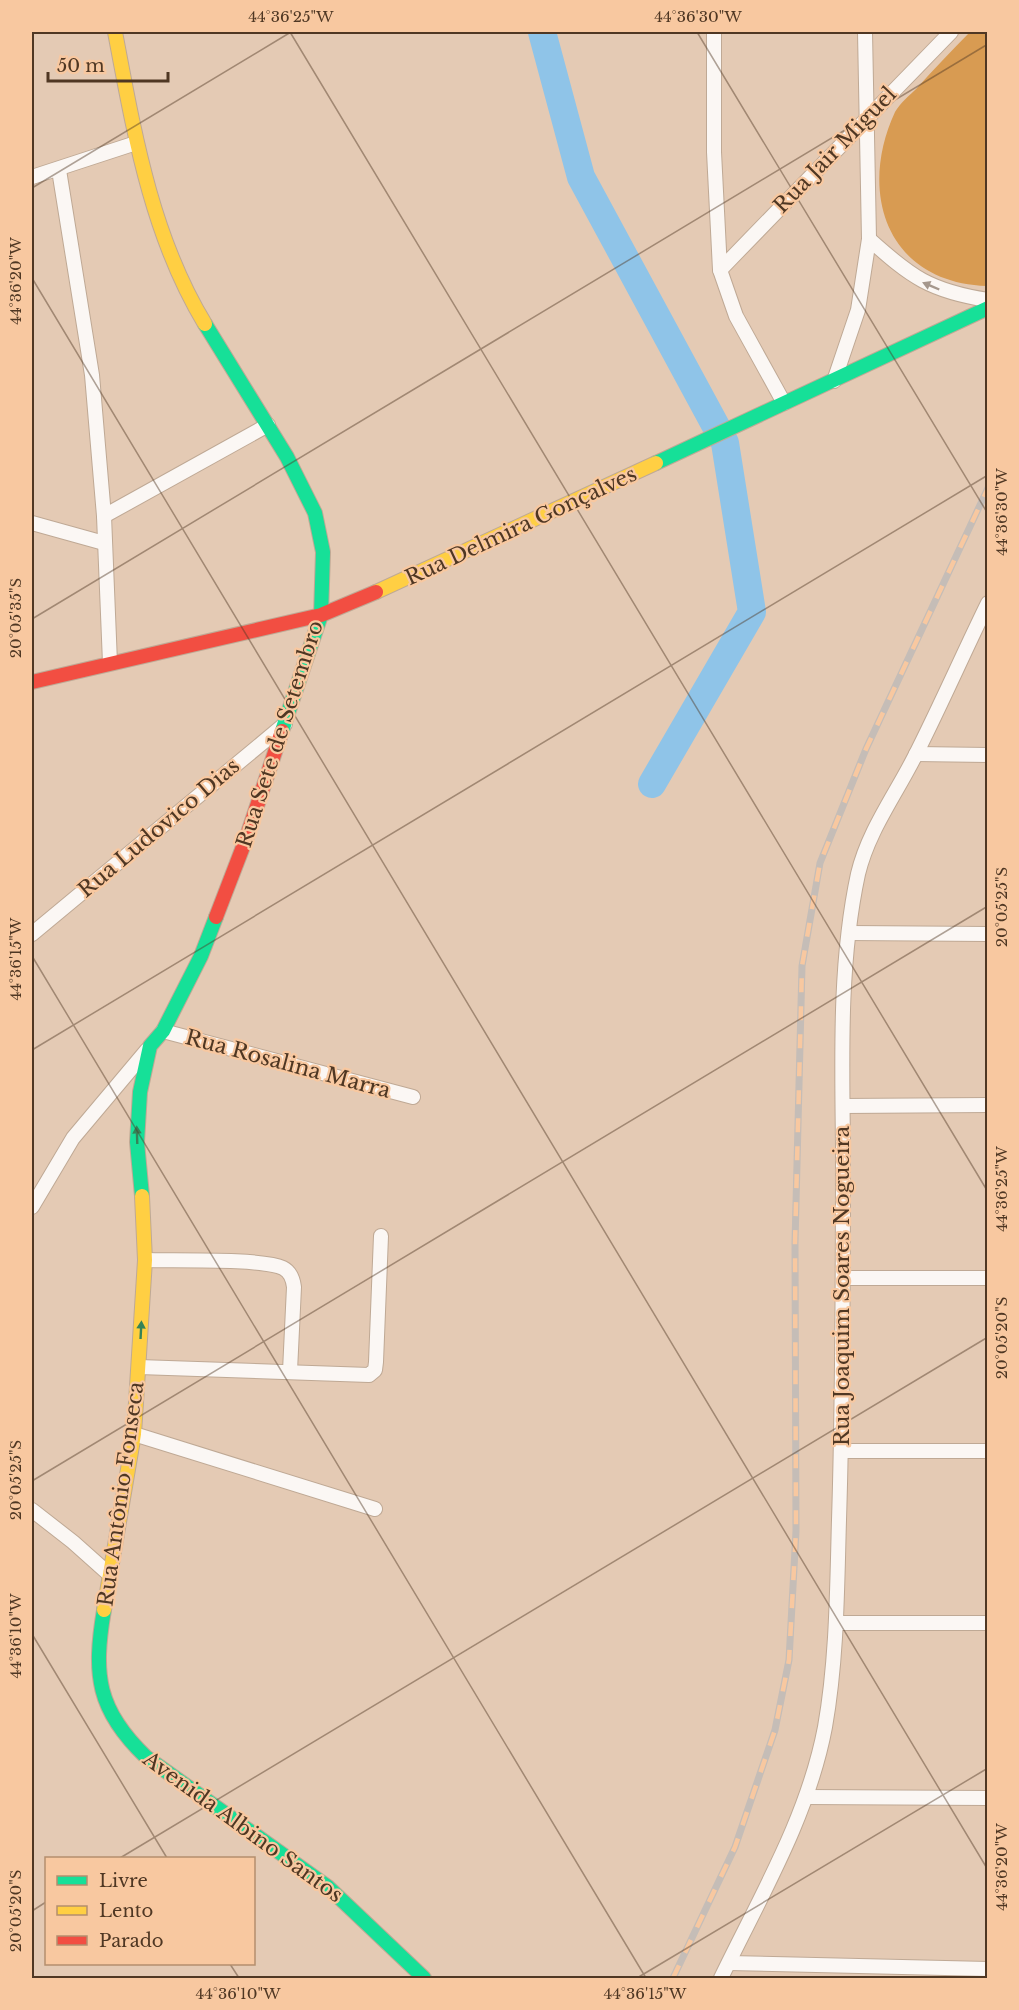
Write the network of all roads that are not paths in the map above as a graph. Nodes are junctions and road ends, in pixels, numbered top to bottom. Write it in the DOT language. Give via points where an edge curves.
graph roads {
  1 [pos="115,32"];
  2 [pos="714,32"];
  3 [pos="865,32"];
  4 [pos="951,32"];
  5 [pos="867,118"];
  6 [pos="136,143"];
  7 [pos="59,170"];
  8 [pos="32,177"];
  9 [pos="869,239"];
  10 [pos="720,270"];
  11 [pos="987,300"];
  12 [pos="987,308"];
  13 [pos="834,381"];
  14 [pos="784,403"];
  15 [pos="268,425"];
  16 [pos="104,516"];
  17 [pos="32,523"];
  18 [pos="104,543"];
  19 [pos="987,603"];
  20 [pos="321,615"];
  21 [pos="110,663"];
  22 [pos="35,681"];
  23 [pos="32,696"];
  24 [pos="287,722"];
  25 [pos="916,754"];
  26 [pos="987,755"];
  27 [pos="849,933"];
  28 [pos="32,934"];
  29 [pos="987,934"];
  30 [pos="163,1031"];
  31 [pos="150,1046"];
  32 [pos="413,1097"];
  33 [pos="987,1105"];
  34 [pos="843,1106"];
  35 [pos="32,1207"];
  36 [pos="381,1236"];
  37 [pos="145,1260"];
  38 [pos="843,1278"];
  39 [pos="987,1278"];
  40 [pos="139,1367"];
  41 [pos="290,1371"];
  42 [pos="134,1434"];
  43 [pos="987,1451"];
  44 [pos="841,1452"];
  45 [pos="375,1509"];
  46 [pos="32,1510"];
  47 [pos="110,1575"];
  48 [pos="836,1623"];
  49 [pos="987,1623"];
  50 [pos="115,1725"];
  51 [pos="806,1797"];
  52 [pos="987,1798"];
  53 [pos="729,1963"];
  54 [pos="987,1969"];
  55 [pos="424,1978"];
  56 [pos="721,1978"];
  1 -- 6 [label="street, Rua Sete de Setembro"];
  2 -- 10 [label="street" via="714,152"];
  3 -- 5 [label="street"];
  4 -- 5 [label="street, Rua Jair Miguel"];
  5 -- 9 [label="street"];
  5 -- 10 [label="street, Rua Jair Miguel"];
  6 -- 7 [label="street"];
  6 -- 15 [label="street, Rua Sete de Setembro" via="153,208 174,265 208,330"];
  7 -- 8 [label="street"];
  7 -- 16 [label="street" via="92,375"];
  11 -- 9 [label="street, one-way" via="926,284"];
  9 -- 13 [label="street" via="858,310"];
  10 -- 14 [label="street" via="736,316"];
  12 -- 13 [label="street, Rua Delmira Gonçalves"];
  13 -- 14 [label="street, Rua Delmira Gonçalves"];
  14 -- 20 [label="street, Rua Delmira Gonçalves"];
  15 -- 16 [label="street"];
  15 -- 20 [label="street, Rua Sete de Setembro" via="307,494 320,530 324,576"];
  16 -- 18 [label="street"];
  17 -- 18 [label="street"];
  18 -- 21 [label="street"];
  19 -- 25 [label="street, Rua Joaquim Soares Nogueira"];
  20 -- 21 [label="street, Rua Delmira Gonçalves"];
  20 -- 24 [label="street, Rua Sete de Setembro"];
  21 -- 22 [label="street, Rua Delmira Gonçalves"];
  22 -- 23 [label="street"];
  24 -- 28 [label="street, Rua Ludovico Dias"];
  24 -- 30 [label="street, Rua Sete de Setembro" via="201,956"];
  25 -- 26 [label="street"];
  25 -- 27 [label="street, Rua Joaquim Soares Nogueira" via="864,855"];
  27 -- 29 [label="street"];
  27 -- 34 [label="street, Rua Joaquim Soares Nogueira"];
  30 -- 31 [label="street, Rua Sete de Setembro"];
  30 -- 32 [label="street, Rua Rosalina Marra"];
  31 -- 35 [label="street, Rua Sete de Setembro" via="73,1138"];
  37 -- 31 [label="street, Rua Antônio Fonseca, one-way" via="136,1114"];
  33 -- 34 [label="street"];
  34 -- 38 [label="street, Rua Joaquim Soares Nogueira"];
  36 -- 41 [label="street" via="375,1370 369,1375"];
  40 -- 37 [label="street, Rua Antônio Fonseca, one-way"];
  37 -- 41 [label="street" via="262,1264 286,1270 294,1287"];
  38 -- 39 [label="street"];
  38 -- 44 [label="street, Rua Joaquim Soares Nogueira"];
  40 -- 41 [label="street"];
  40 -- 42 [label="street, Rua Antônio Fonseca"];
  42 -- 45 [label="street"];
  42 -- 47 [label="street, Rua Antônio Fonseca"];
  43 -- 44 [label="street"];
  44 -- 48 [label="street, Rua Joaquim Soares Nogueira"];
  46 -- 47 [label="street"];
  47 -- 50 [label="street, Rua Antônio Fonseca" via="97,1674 105,1707"];
  48 -- 49 [label="street"];
  48 -- 51 [label="street, Rua Joaquim Soares Nogueira" via="825,1726"];
  50 -- 55 [label="street, Avenida Albino Santos" via="146,1757 328,1887"];
  51 -- 52 [label="street"];
  51 -- 53 [label="street, Rua Joaquim Soares Nogueira"];
  53 -- 54 [label="street"];
  53 -- 56 [label="street, Rua Joaquim Soares Nogueira"];
}
